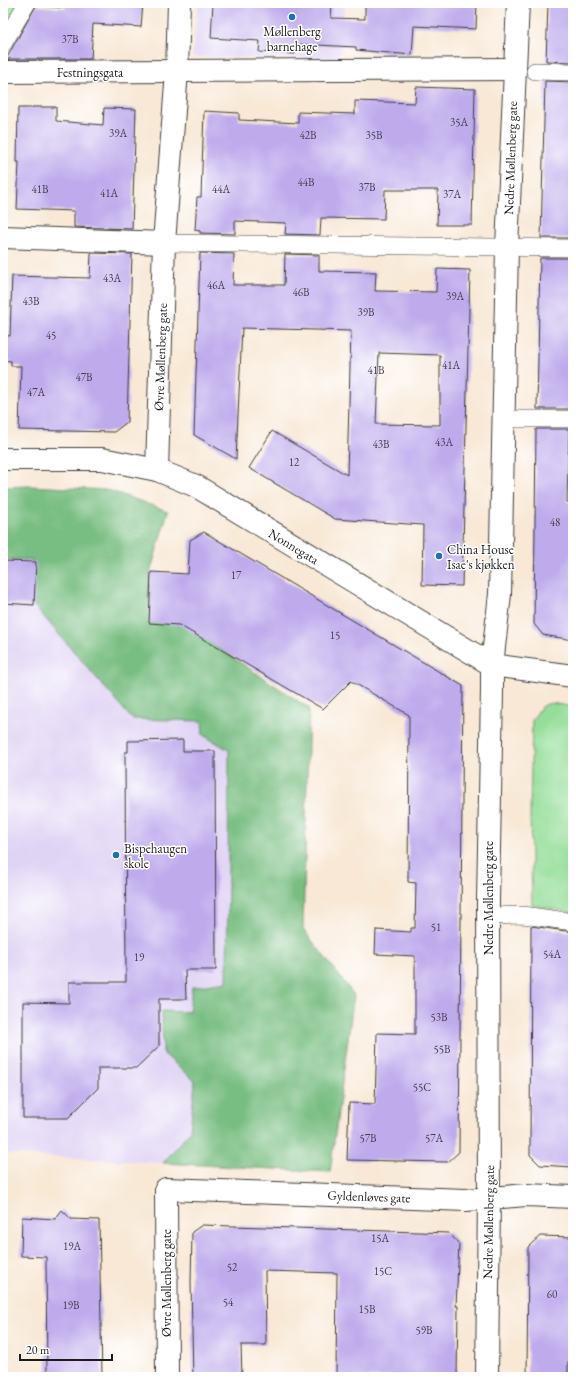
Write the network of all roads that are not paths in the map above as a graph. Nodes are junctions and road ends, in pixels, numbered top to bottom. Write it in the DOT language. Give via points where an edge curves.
graph roads {
  1 [pos="27,3"];
  2 [pos="179,3"];
  3 [pos="518,3"];
  4 [pos="3,44"];
  5 [pos="525,70"];
  6 [pos="177,71"];
  7 [pos="3,72"];
  8 [pos="573,72"];
  9 [pos="3,237"];
  10 [pos="164,244"];
  11 [pos="507,246"];
  12 [pos="573,248"];
  13 [pos="573,419"];
  14 [pos="502,420"];
  15 [pos="3,459"];
  16 [pos="157,470"];
  17 [pos="492,665"];
  18 [pos="573,676"];
  19 [pos="488,916"];
  20 [pos="573,922"];
  21 [pos="166,1189"];
  22 [pos="573,1197"];
  23 [pos="489,1198"];
  24 [pos="167,1377"];
  25 [pos="487,1377"];
  1 -- 4 [label="lane"];
  2 -- 6 [label="street, Øvre Møllenberg gate"];
  3 -- 5 [label="street, Nedre Møllenberg gate"];
  5 -- 6 [label="street"];
  5 -- 8 [label="lane"];
  5 -- 11 [label="street, Nedre Møllenberg gate"];
  6 -- 7 [label="street, Festningsgata"];
  6 -- 10 [label="street, Øvre Møllenberg gate"];
  9 -- 10 [label="street"];
  10 -- 11 [label="lane"];
  10 -- 16 [label="street, Øvre Møllenberg gate"];
  11 -- 12 [label="lane"];
  11 -- 14 [label="street, Nedre Møllenberg gate"];
  13 -- 14 [label="lane"];
  14 -- 17 [label="street, Nedre Møllenberg gate" via="500,594"];
  15 -- 16 [label="street, Nonnegata" via="102,459"];
  16 -- 17 [label="street, Nonnegata" via="196,486"];
  17 -- 18 [label="street, Nonnegata"];
  17 -- 19 [label="street, Nedre Møllenberg gate"];
  19 -- 20 [label="lane" via="523,915"];
  19 -- 23 [label="street, Nedre Møllenberg gate"];
  21 -- 23 [label="street, Gyldenløves gate" via="466,1200"];
  21 -- 24 [label="street, Øvre Møllenberg gate"];
  22 -- 23 [label="street, Gyldenløves gate" via="526,1195"];
  23 -- 25 [label="street, Nedre Møllenberg gate"];
}
